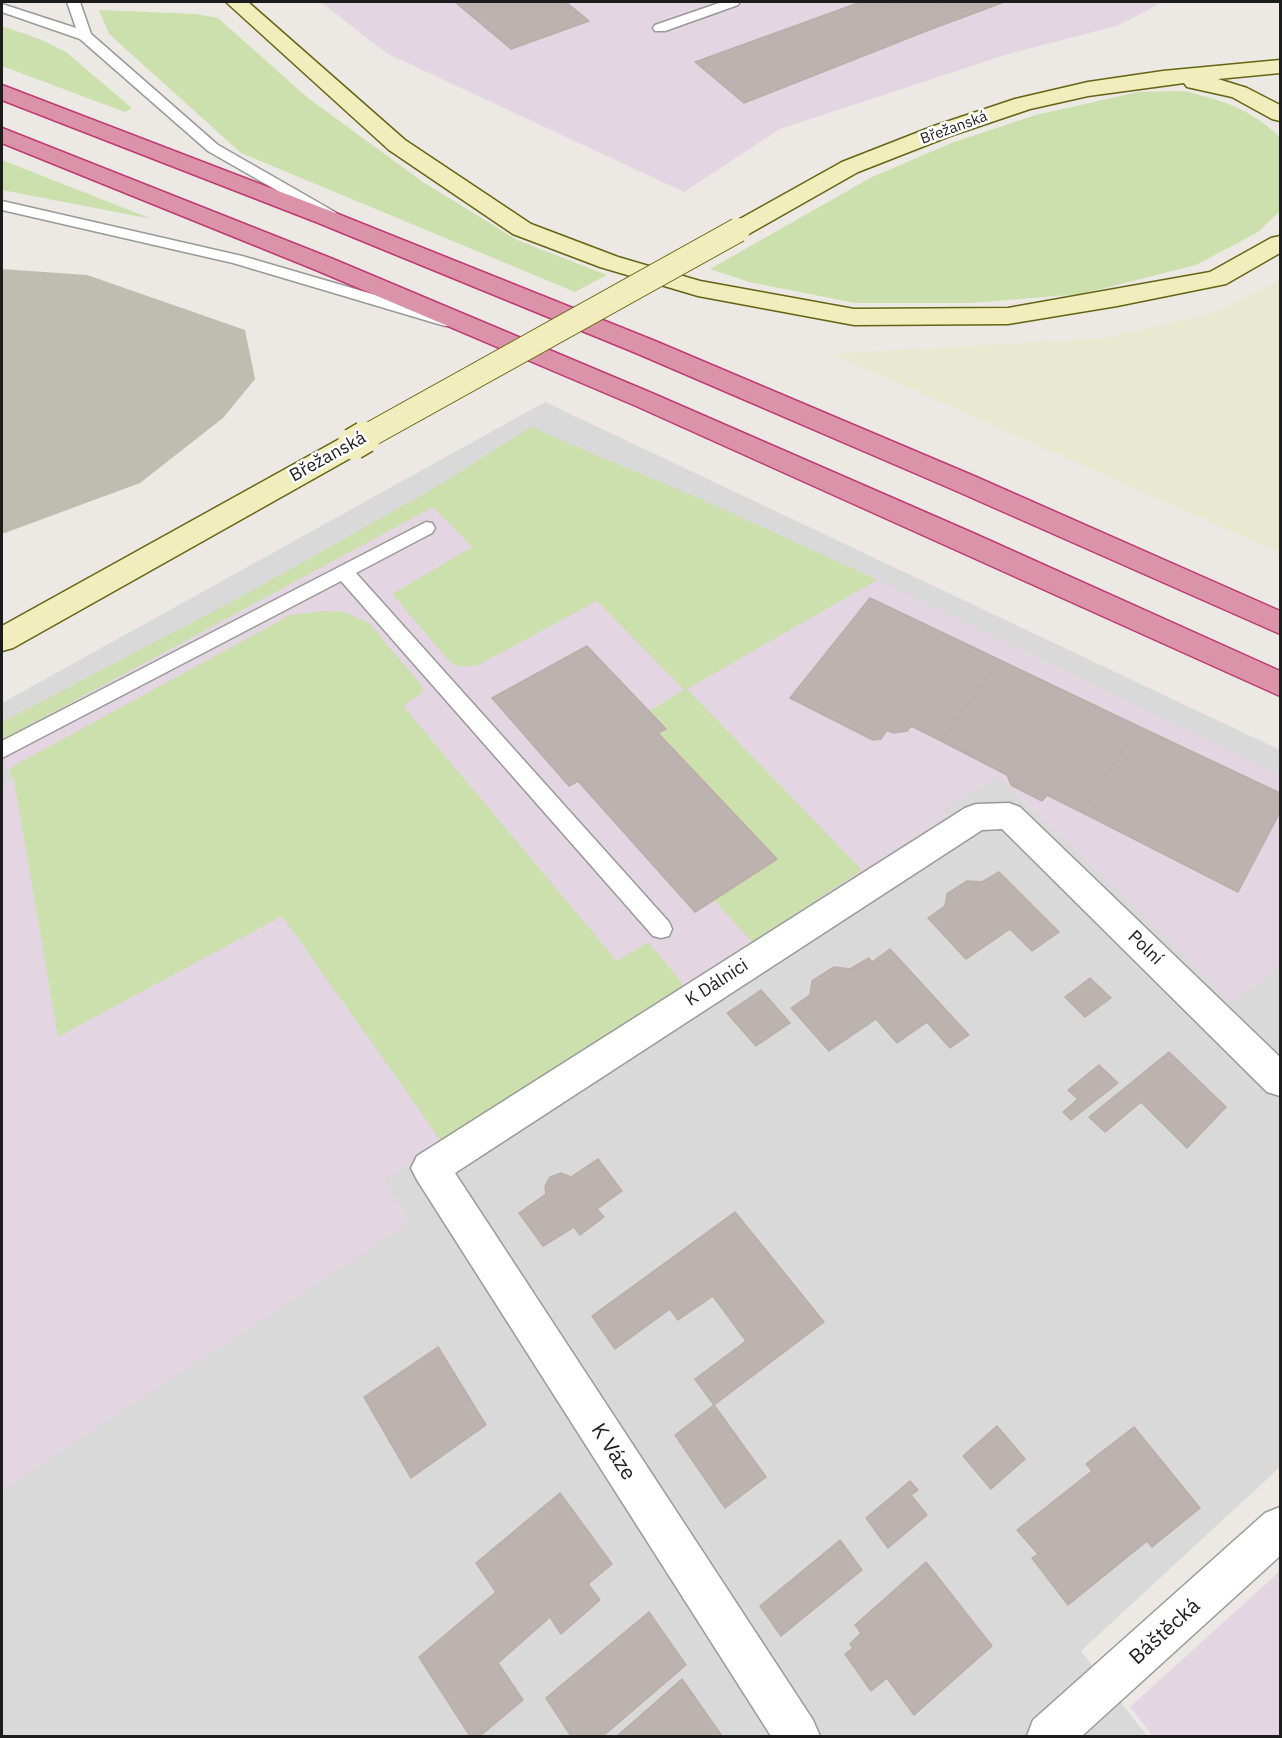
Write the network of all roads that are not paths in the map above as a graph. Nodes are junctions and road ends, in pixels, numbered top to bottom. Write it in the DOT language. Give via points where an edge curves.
graph roads {
  1 [pos="74,2"];
  2 [pos="236,2"];
  3 [pos="733,2"];
  4 [pos="2,8"];
  5 [pos="660,28"];
  6 [pos="85,36"];
  7 [pos="1281,67"];
  8 [pos="1163,78"];
  9 [pos="2,92"];
  10 [pos="1281,114"];
  11 [pos="2,135"];
  12 [pos="2,206"];
  13 [pos="359,231"];
  14 [pos="1281,243"];
  15 [pos="492,336"];
  16 [pos="426,528"];
  17 [pos="343,571"];
  18 [pos="1281,623"];
  19 [pos="2,640"];
  20 [pos="1281,684"];
  21 [pos="2,750"];
  22 [pos="1010,816"];
  23 [pos="662,928"];
  24 [pos="1281,1080"];
  25 [pos="430,1168"];
  26 [pos="1281,1528"];
  27 [pos="796,1737"];
  28 [pos="1049,1737"];
  1 -- 6 [label="lane"];
  2 -- 14 [label="street" via="397,146 522,229 609,262 698,288 854,317 1008,316 1217,278"];
  3 -- 5 [label="lane"];
  4 -- 6 [label="lane"];
  6 -- 13 [label="lane" via="213,148"];
  7 -- 8 [label="street, Břežanská"];
  8 -- 10 [label="street" via="1218,85"];
  8 -- 19 [label="street, Břežanská, bridge" via="1023,104 850,167"];
  9 -- 13 [label="highway"];
  11 -- 15 [label="highway"];
  12 -- 15 [label="lane" via="236,259"];
  13 -- 18 [label="highway" via="696,368"];
  15 -- 20 [label="highway" via="1030,569"];
  16 -- 17 [label="lane"];
  17 -- 21 [label="lane"];
  17 -- 23 [label="lane"];
  22 -- 24 [label="street, Polní"];
  22 -- 25 [label="street, K Dálnici" via="976,817"];
  25 -- 27 [label="street, K Váze"];
  26 -- 28 [label="street, Báštěcká"];
}
